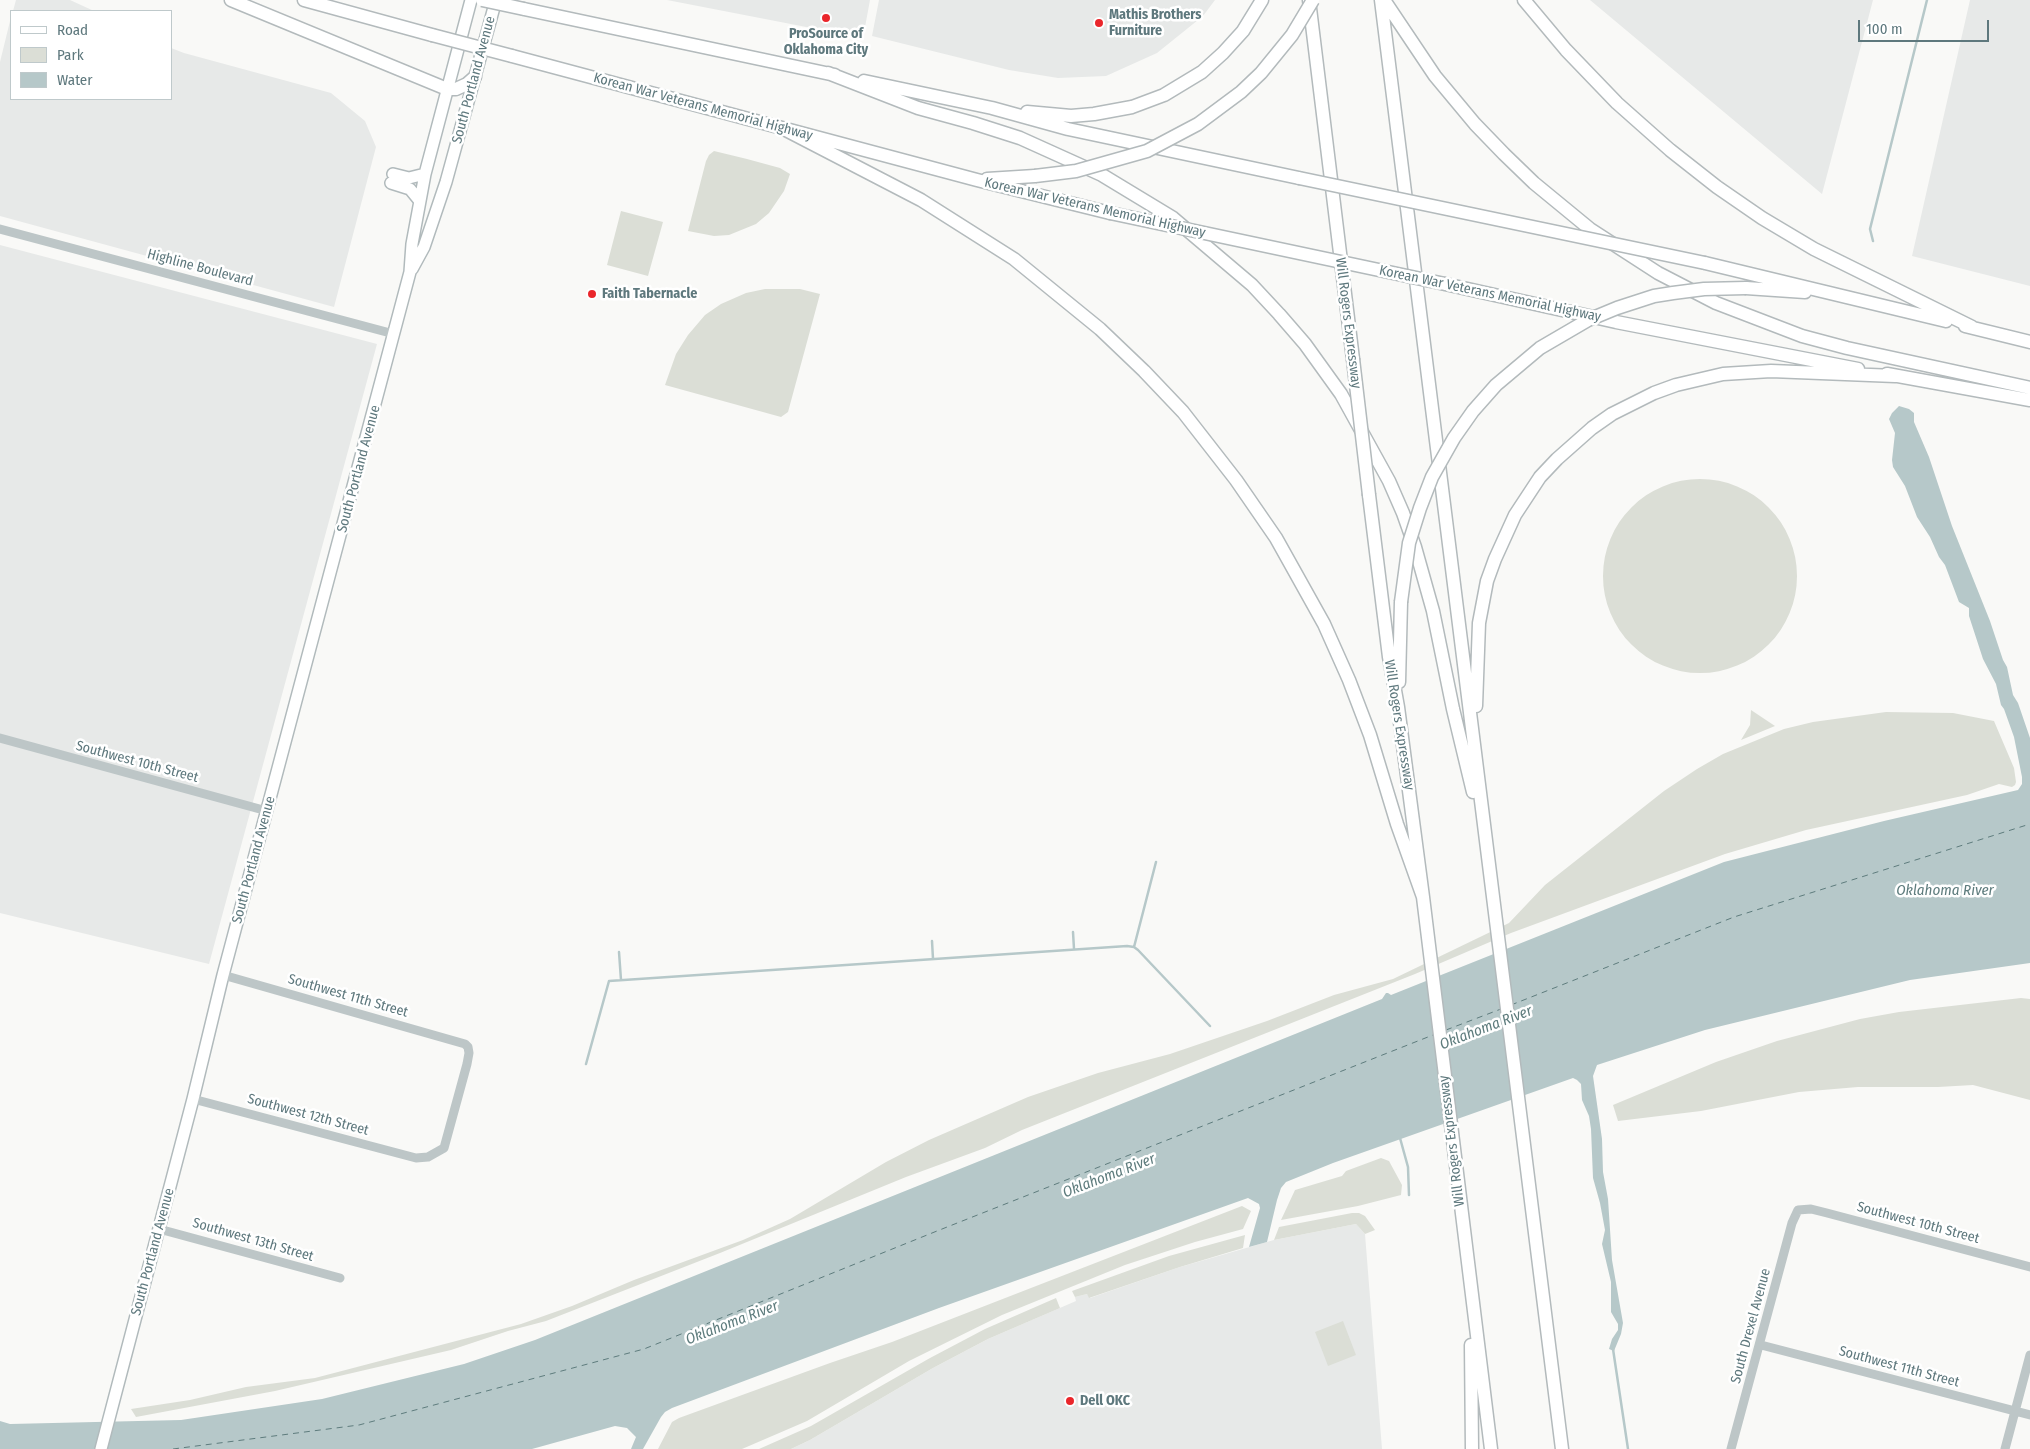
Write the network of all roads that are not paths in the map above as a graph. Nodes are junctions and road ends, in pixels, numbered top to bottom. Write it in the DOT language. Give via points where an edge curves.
graph roads {
  1 [pos="231,0"];
  2 [pos="304,0"];
  3 [pos="471,0"];
  4 [pos="482,0"];
  5 [pos="496,0"];
  6 [pos="1262,0"];
  7 [pos="1311,0"];
  8 [pos="1383,0"];
  9 [pos="1524,0"];
  10 [pos="828,73"];
  11 [pos="475,78"];
  12 [pos="447,90"];
  13 [pos="992,108"];
  14 [pos="784,129"];
  15 [pos="425,174"];
  16 [pos="977,180"];
  17 [pos="419,200"];
  18 [pos="0,229"];
  19 [pos="410,272"];
  20 [pos="1845,295"];
  21 [pos="1972,327"];
  22 [pos="394,334"];
  23 [pos="2030,342"];
  24 [pos="1895,376"];
  25 [pos="2030,388"];
  26 [pos="2030,400"];
  27 [pos="1398,707"];
  28 [pos="0,738"];
  29 [pos="1475,751"];
  30 [pos="267,811"];
  31 [pos="1486,846"];
  32 [pos="1423,897"];
  33 [pos="223,975"];
  34 [pos="193,1099"];
  35 [pos="416,1158"];
  36 [pos="1798,1210"];
  37 [pos="159,1229"];
  38 [pos="2030,1267"];
  39 [pos="340,1278"];
  40 [pos="1471,1292"];
  41 [pos="1761,1345"];
  42 [pos="2030,1355"];
  43 [pos="2015,1411"];
  44 [pos="2030,1415"];
  45 [pos="101,1449"];
  46 [pos="1472,1449"];
  47 [pos="1491,1449"];
  48 [pos="1562,1449"];
  49 [pos="1731,1449"];
  50 [pos="2006,1449"];
  1 -- 12 [label="highway"];
  2 -- 14 [label="highway, Korean War Veterans Memorial Highway, bridge"];
  3 -- 12 [label="main road, South Portland Avenue"];
  4 -- 10 [label="highway, bridge"];
  5 -- 11 [label="main road, South Portland Avenue"];
  6 -- 13 [label="highway" via="1243,31 1212,63 1179,87 1149,101 1115,111 1080,115"];
  7 -- 16 [label="highway, bridge" via="1292,35 1241,92 1198,124 1147,152 1076,171"];
  7 -- 27 [label="highway, Will Rogers Expressway, bridge" via="1352,359"];
  8 -- 25 [label="highway" via="1435,76 1504,154 1584,224 1658,273 1709,300 1802,336"];
  8 -- 29 [label="highway"];
  9 -- 21 [label="highway" via="1617,103 1724,192 1823,254"];
  10 -- 13 [label="highway"];
  10 -- 31 [label="highway" via="918,108 1020,138 1102,175 1173,218 1215,252 1252,285 1305,344 1341,394 1369,444 1389,481 1415,547 1433,611"];
  11 -- 12 [label="highway" via="456,89"];
  11 -- 19 [label="main road, South Portland Avenue" via="439,206 424,247"];
  12 -- 15 [label="main road, South Portland Avenue"];
  13 -- 20 [label="highway, bridge" via="1068,129"];
  14 -- 16 [label="highway, Korean War Veterans Memorial Highway"];
  14 -- 32 [label="highway" via="921,200 1014,259 1100,329 1183,412 1276,538 1324,624 1370,735 1396,824"];
  15 -- 17 [label="main road, South Portland Avenue"];
  15 -- 17 [label="main road" via="392,178 410,189"];
  16 -- 24 [label="highway, Korean War Veterans Memorial Highway, bridge" via="1110,213 1616,322"];
  17 -- 19 [label="main road, South Portland Avenue"];
  18 -- 22 [label="street, Highline Boulevard"];
  19 -- 22 [label="main road, South Portland Avenue"];
  20 -- 21 [label="highway"];
  20 -- 27 [label="highway, bridge" via="1746,288 1704,289 1654,296 1588,320 1540,348 1496,385 1454,438 1432,477 1420,508 1410,543 1401,602"];
  21 -- 23 [label="highway"];
  22 -- 30 [label="main road, South Portland Avenue"];
  24 -- 26 [label="highway"];
  24 -- 29 [label="highway" via="1754,371 1700,378 1633,403 1574,442 1527,496 1504,537 1487,581 1477,636"];
  27 -- 32 [label="highway, Will Rogers Expressway"];
  28 -- 30 [label="street, Southwest 10th Street"];
  29 -- 31 [label="highway"];
  30 -- 33 [label="main road, South Portland Avenue"];
  31 -- 48 [label="highway"];
  32 -- 40 [label="highway, Will Rogers Expressway"];
  33 -- 34 [label="main road, South Portland Avenue"];
  33 -- 35 [label="street, Southwest 11th Street" via="465,1044 469,1053 444,1148 428,1157"];
  34 -- 35 [label="street, Southwest 12th Street"];
  34 -- 37 [label="main road, South Portland Avenue"];
  36 -- 38 [label="street, Southwest 10th Street" via="1811,1209"];
  36 -- 41 [label="street, South Drexel Avenue"];
  37 -- 39 [label="street, Southwest 13th Street"];
  37 -- 45 [label="main road, South Portland Avenue"];
  40 -- 46 [label="highway"];
  40 -- 47 [label="highway, Will Rogers Expressway"];
  41 -- 43 [label="street, Southwest 11th Street"];
  41 -- 49 [label="street, South Drexel Avenue"];
  42 -- 43 [label="street"];
  43 -- 44 [label="street, Southwest 11th Street"];
  43 -- 50 [label="street"];
}
